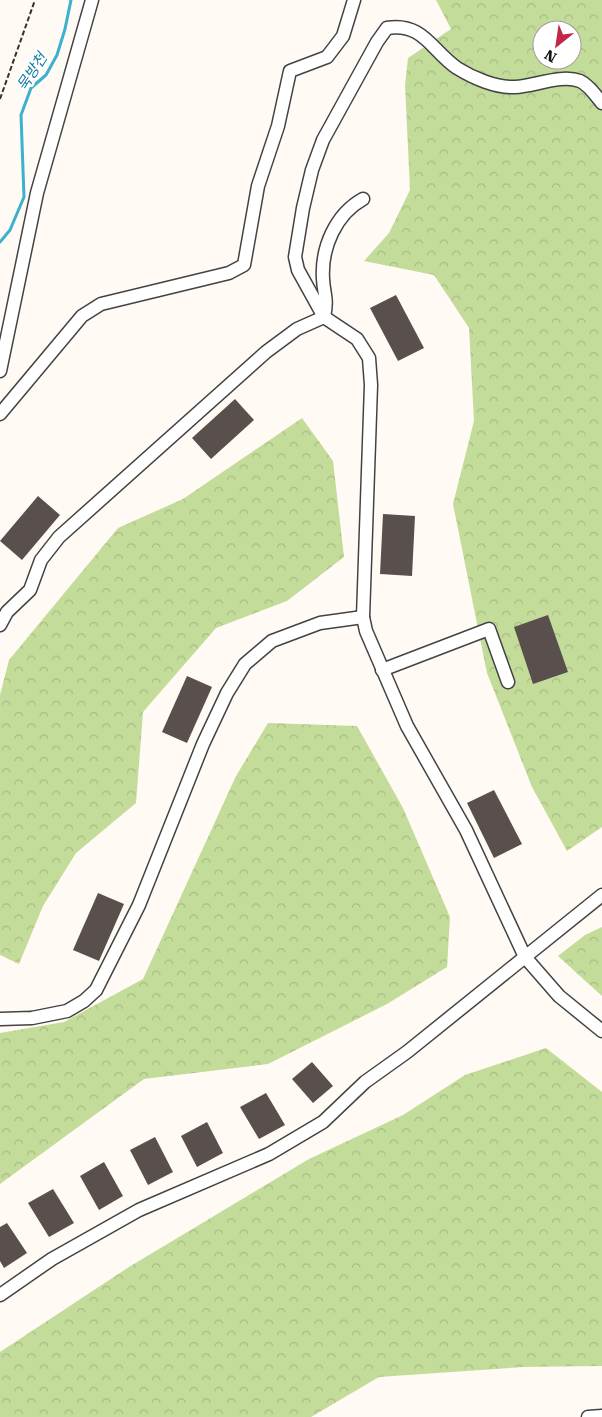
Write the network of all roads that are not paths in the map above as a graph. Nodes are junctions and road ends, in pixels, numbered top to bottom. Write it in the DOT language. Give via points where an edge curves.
graph roads {
  1 [pos="92,0"];
  2 [pos="354,0"];
  3 [pos="602,103"];
  4 [pos="363,199"];
  5 [pos="324,317"];
  6 [pos="0,371"];
  7 [pos="0,414"];
  8 [pos="363,617"];
  9 [pos="0,625"];
  10 [pos="382,670"];
  11 [pos="508,682"];
  12 [pos="602,895"];
  13 [pos="526,957"];
  14 [pos="0,1019"];
  15 [pos="602,1031"];
  16 [pos="0,1295"];
  17 [pos="602,1416"];
  18 [pos="588,1417"];
  1 -- 6 [label="street" via="37,193"];
  2 -- 7 [label="street" via="343,36 327,57 290,71 278,126 258,186 244,265 229,273 101,304 82,316"];
  3 -- 5 [label="street" via="580,81 556,81 515,88 499,86 456,67 413,29 401,26 387,28 324,140 312,170 303,208 296,257 298,270"];
  4 -- 5 [label="street" via="343,213 328,245 323,279 328,301"];
  5 -- 8 [label="street" via="357,339 369,358 371,385"];
  5 -- 9 [label="street" via="298,329 266,352 58,537 42,560 30,590 7,612"];
  8 -- 10 [label="street"];
  8 -- 14 [label="street" via="320,623 272,641 245,664 203,744 139,905 96,990 67,1011 32,1018"];
  10 -- 11 [label="street" via="489,629"];
  10 -- 13 [label="street" via="407,726 466,830"];
  12 -- 13 [label="street"];
  13 -- 15 [label="street" via="559,996"];
  13 -- 16 [label="street" via="365,1082 323,1122 269,1154 130,1215 52,1259"];
  17 -- 18 [label="street"];
}
